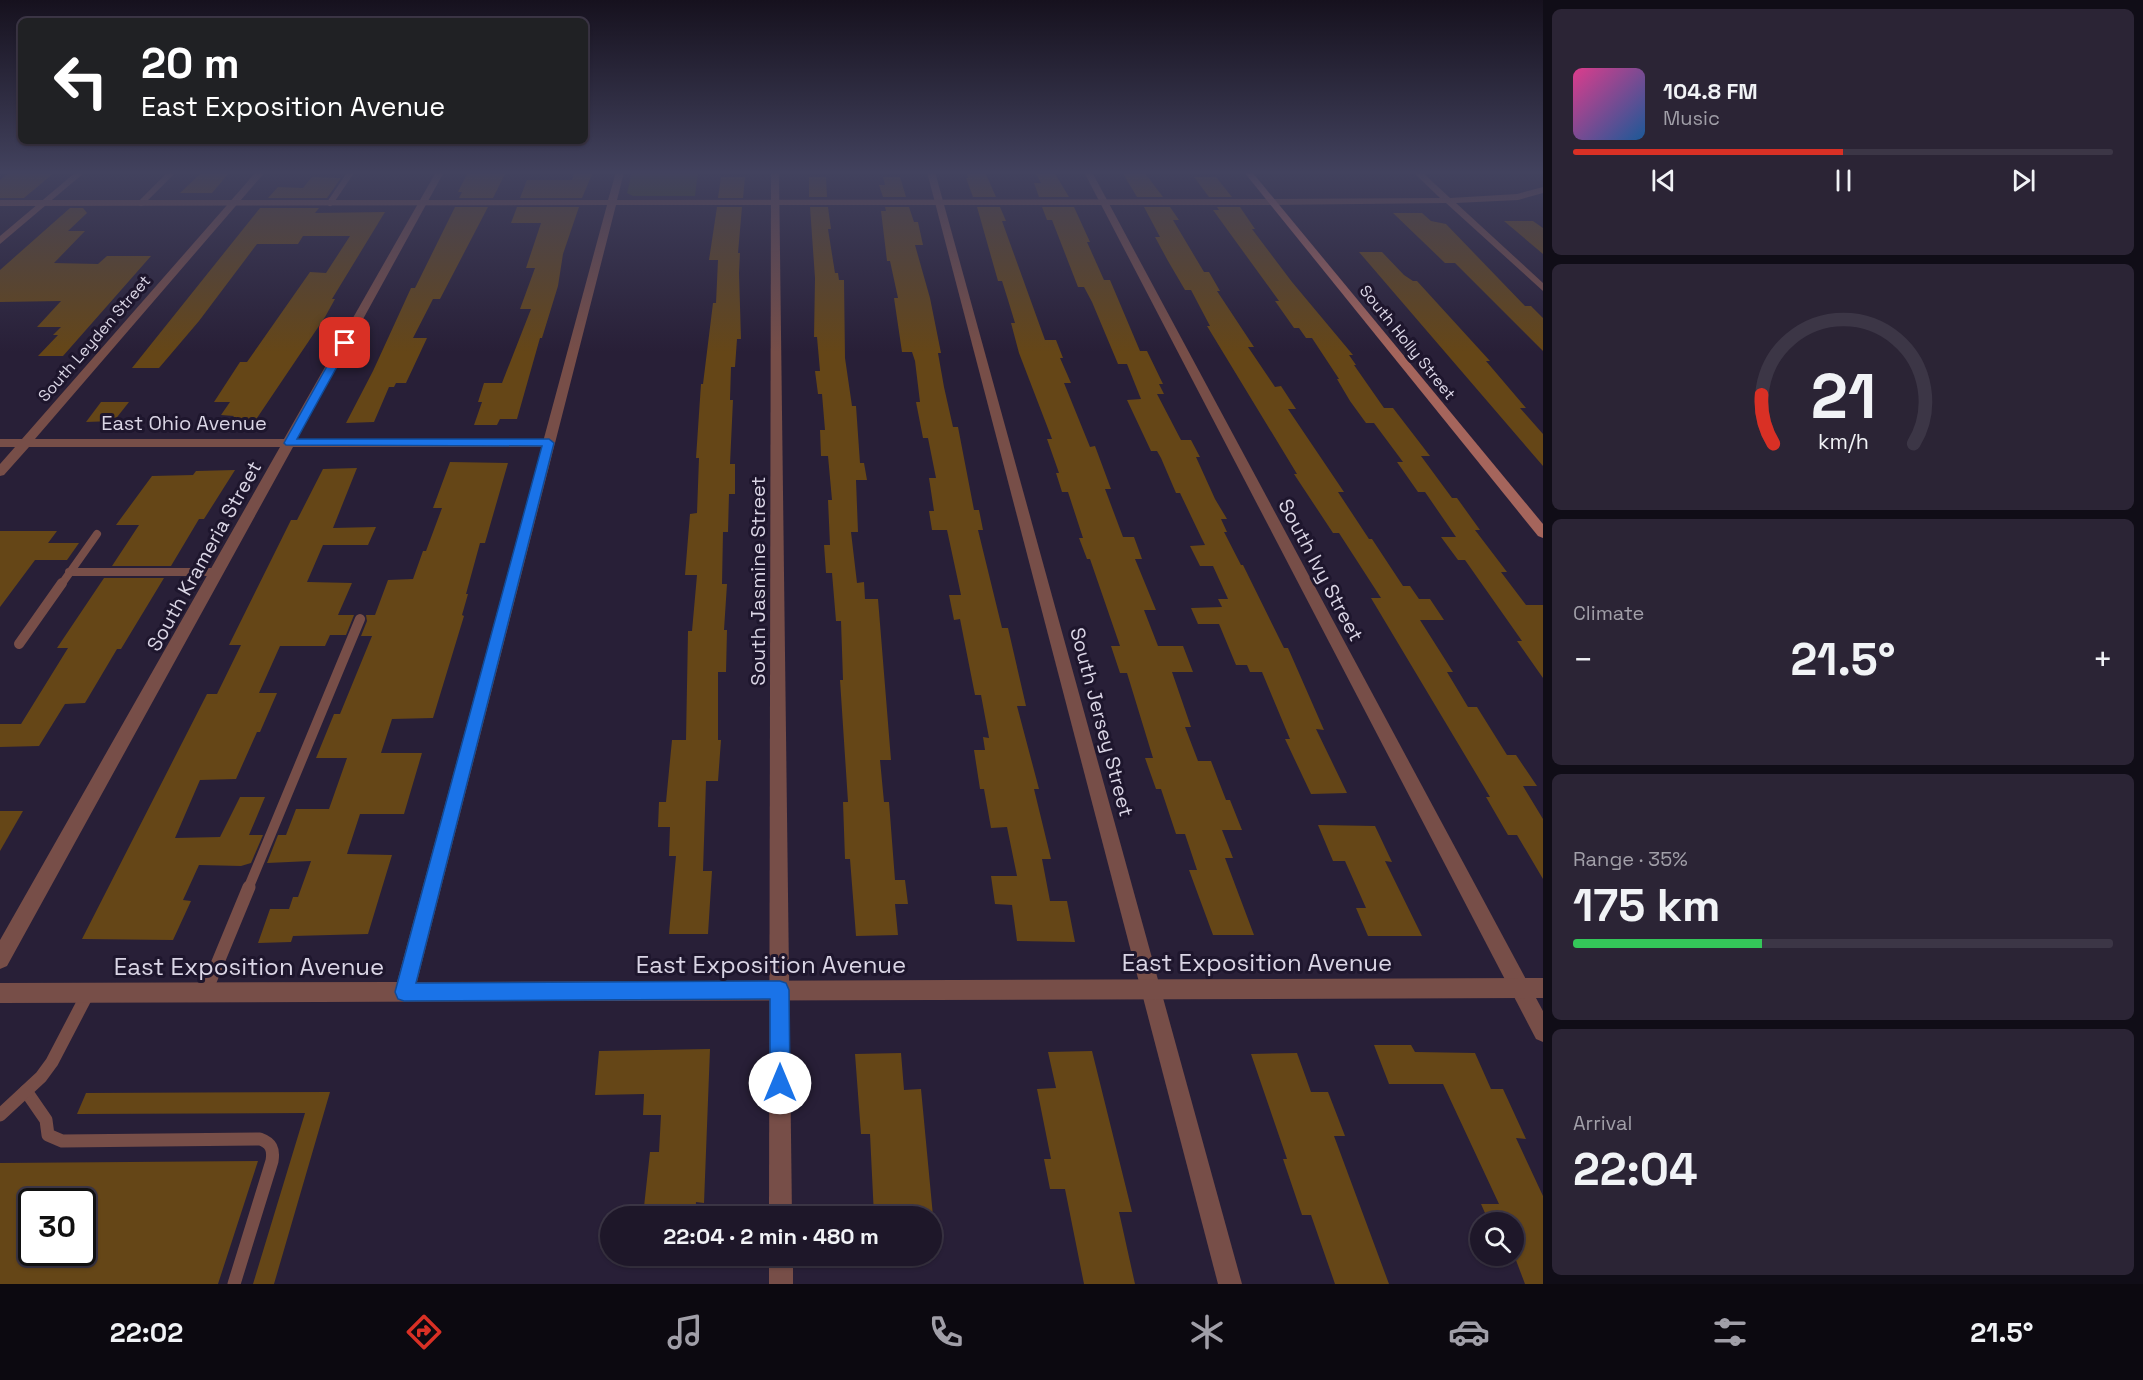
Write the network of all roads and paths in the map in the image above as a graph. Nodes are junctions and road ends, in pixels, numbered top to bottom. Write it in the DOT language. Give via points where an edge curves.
graph roads {
  1 [pos="210,232"];
  2 [pos="406,232"];
  3 [pos="604,232"];
  4 [pos="775,232"];
  5 [pos="947,232"];
  6 [pos="1120,232"];
  7 [pos="1296,232"];
  8 [pos="1482,232"];
  9 [pos="1543,288"];
  10 [pos="0,443"];
  11 [pos="25,443"];
  12 [pos="290,443"];
  13 [pos="549,443"];
  14 [pos="0,472"];
  15 [pos="1543,533"];
  16 [pos="97,534"];
  17 [pos="69,572"];
  18 [pos="217,572"];
  19 [pos="360,619"];
  20 [pos="19,644"];
  21 [pos="0,959"];
  22 [pos="1519,987"];
  23 [pos="1543,987"];
  24 [pos="780,990"];
  25 [pos="1153,990"];
  26 [pos="404,992"];
  27 [pos="0,993"];
  28 [pos="88,993"];
  29 [pos="206,993"];
  30 [pos="1543,1032"];
  31 [pos="26,1090"];
  32 [pos="0,1115"];
  33 [pos="781,1206"];
  34 [pos="781,1266"];
  35 [pos="234,1284"];
  36 [pos="781,1284"];
  37 [pos="1230,1284"];
  1 -- 11 [label="street, South Leyden Street"];
  2 -- 12 [label="street, South Krameria Street"];
  3 -- 13 [label="street"];
  4 -- 24 [label="street, South Jasmine Street"];
  5 -- 25 [label="street, South Jersey Street"];
  6 -- 22 [label="street, South Ivy Street"];
  7 -- 15 [label="main road, South Holly Street"];
  8 -- 9 [label="street"];
  10 -- 11 [label="street, East Ohio Avenue"];
  11 -- 12 [label="street, East Ohio Avenue"];
  11 -- 14 [label="street, South Leyden Street"];
  12 -- 13 [label="street, East Ohio Avenue"];
  12 -- 18 [label="street, South Krameria Street"];
  13 -- 26 [label="street"];
  16 -- 17 [label="lane"];
  17 -- 18 [label="lane"];
  17 -- 20 [label="lane"];
  18 -- 21 [label="street, South Krameria Street"];
  19 -- 29 [label="lane"];
  22 -- 23 [label="street, East Exposition Avenue"];
  22 -- 25 [label="street, East Exposition Avenue"];
  22 -- 30 [label="street, South Ivy Street"];
  24 -- 25 [label="street, East Exposition Avenue"];
  24 -- 26 [label="street, East Exposition Avenue"];
  24 -- 33 [label="street, South Jasmine Street"];
  25 -- 37 [label="street, South Jersey Street"];
  26 -- 29 [label="street, East Exposition Avenue"];
  27 -- 28 [label="street, East Exposition Avenue"];
  28 -- 29 [label="street, East Exposition Avenue"];
  28 -- 31 [label="lane" via="52,1062"];
  31 -- 32 [label="lane"];
  31 -- 35 [label="lane" via="46,1120 48,1135 62,1141 260,1139 271,1146 272,1161"];
  34 -- 36 [label="street"];
}
